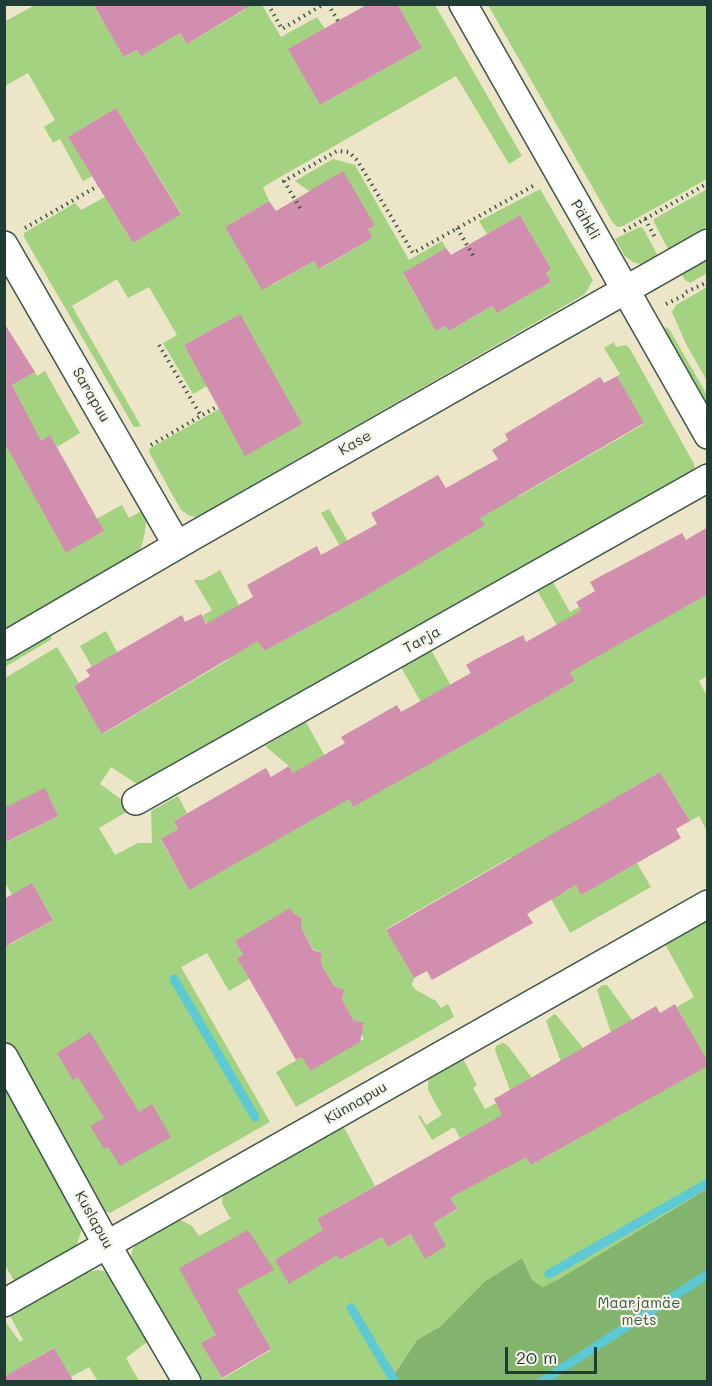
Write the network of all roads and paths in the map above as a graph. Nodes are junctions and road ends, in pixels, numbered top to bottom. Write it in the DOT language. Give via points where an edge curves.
graph roads {
  1 [pos="268,4"];
  2 [pos="324,4"];
  3 [pos="328,4"];
  4 [pos="463,4"];
  5 [pos="338,21"];
  6 [pos="542,182"];
  7 [pos="708,183"];
  8 [pos="98,186"];
  9 [pos="300,208"];
  10 [pos="645,219"];
  11 [pos="457,228"];
  12 [pos="12,240"];
  13 [pos="708,243"];
  14 [pos="474,257"];
  15 [pos="624,290"];
  16 [pos="159,345"];
  17 [pos="218,406"];
  18 [pos="201,416"];
  19 [pos="708,435"];
  20 [pos="143,450"];
  21 [pos="708,478"];
  22 [pos="177,545"];
  23 [pos="4,646"];
  24 [pos="136,801"];
  25 [pos="708,904"];
  26 [pos="4,1057"];
  27 [pos="107,1245"];
  28 [pos="4,1304"];
  29 [pos="187,1382"];
  1 -- 2 [label="path" via="282,28"];
  3 -- 5 [label="path"];
  4 -- 15 [label="street, Pähkli"];
  6 -- 11 [label="path"];
  7 -- 10 [label="path"];
  8 -- 12 [label="path" via="24,228"];
  9 -- 11 [label="path" via="284,181 337,151 349,152 412,253"];
  11 -- 14 [label="path"];
  12 -- 22 [label="street, Sarapuu"];
  13 -- 15 [label="street, Kase"];
  15 -- 19 [label="street, Pähkli"];
  15 -- 22 [label="street, Kase"];
  16 -- 18 [label="path"];
  17 -- 18 [label="path"];
  18 -- 20 [label="path"];
  21 -- 24 [label="street, Tarja"];
  22 -- 23 [label="street, Kase"];
  25 -- 27 [label="street, Künnapuu"];
  26 -- 27 [label="street, Kuslapuu"];
  27 -- 28 [label="street, Künnapuu"];
  27 -- 29 [label="street, Kuslapuu"];
}
